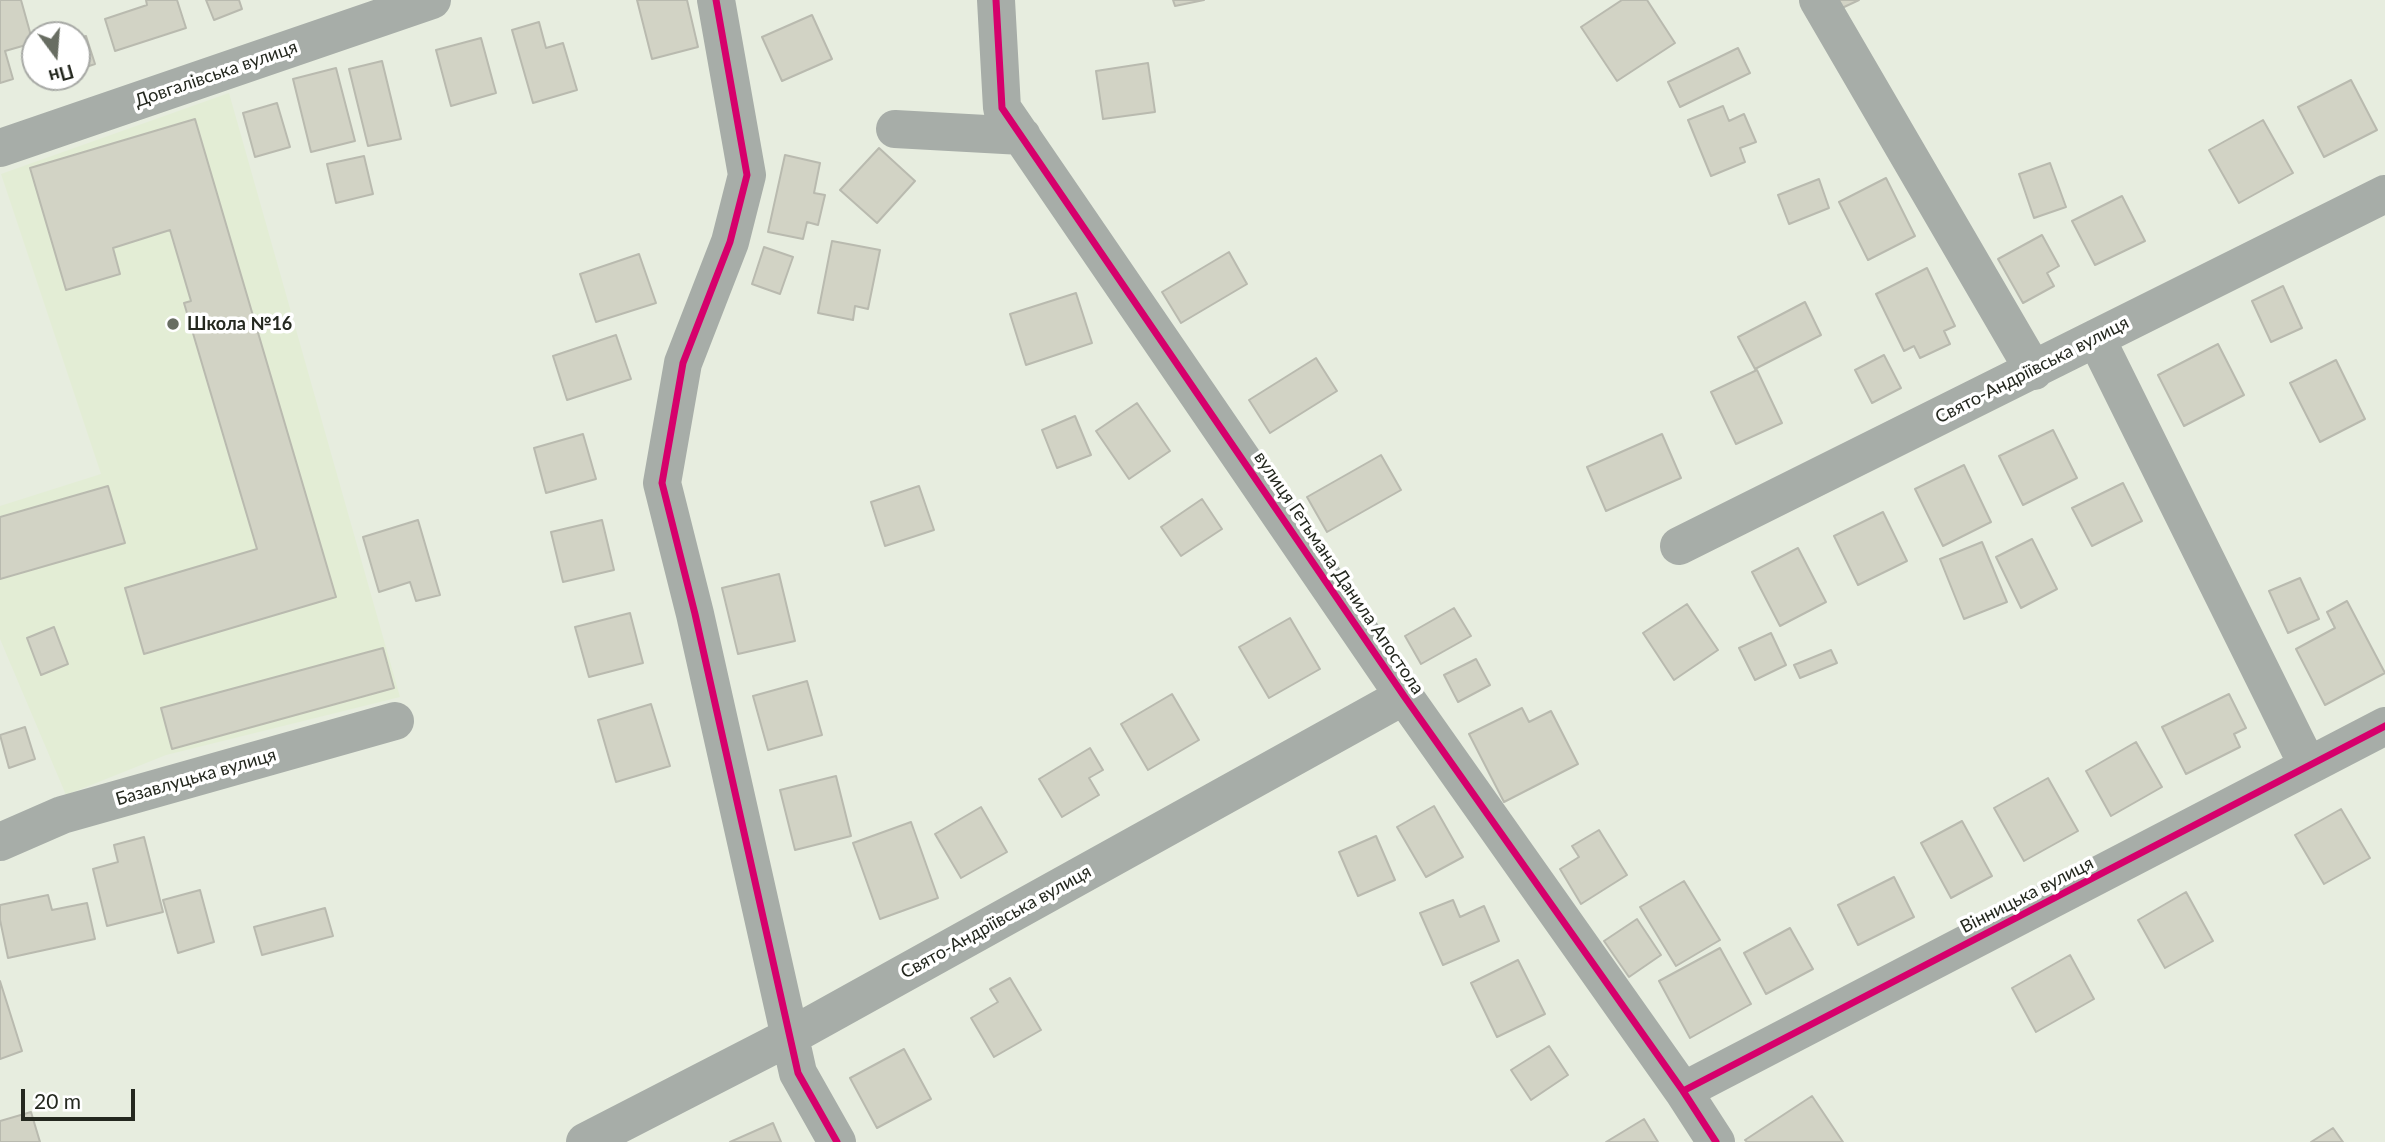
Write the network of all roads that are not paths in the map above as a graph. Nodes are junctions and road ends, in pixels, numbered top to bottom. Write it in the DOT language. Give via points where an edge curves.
graph roads {
  1 [pos="432,0"];
  2 [pos="716,0"];
  3 [pos="996,0"];
  4 [pos="1818,0"];
  5 [pos="895,129"];
  6 [pos="1022,136"];
  7 [pos="0,148"];
  8 [pos="2385,194"];
  9 [pos="2096,338"];
  10 [pos="2034,371"];
  11 [pos="1679,546"];
  12 [pos="1404,696"];
  13 [pos="394,721"];
  14 [pos="2385,726"];
  15 [pos="2308,766"];
  16 [pos="0,842"];
  17 [pos="791,1036"];
  18 [pos="1683,1091"];
  19 [pos="585,1142"];
  20 [pos="837,1142"];
  21 [pos="1716,1142"];
  1 -- 7 [label="street, Довгалівська вулиця"];
  2 -- 17 [label="street" via="747,176 730,242 683,363 662,483"];
  3 -- 6 [label="street, вулиця Гетьмана Данила Апостола" via="1002,108"];
  4 -- 10 [label="street"];
  5 -- 6 [label="street"];
  6 -- 12 [label="street, вулиця Гетьмана Данила Апостола"];
  8 -- 9 [label="street, Свято-Андріївська вулиця"];
  9 -- 10 [label="street, Свято-Андріївська вулиця"];
  9 -- 15 [label="street"];
  10 -- 11 [label="street, Свято-Андріївська вулиця"];
  12 -- 17 [label="street, Свято-Андріївська вулиця"];
  12 -- 18 [label="street, вулиця Гетьмана Данила Апостола"];
  13 -- 16 [label="street, Базавлуцька вулиця" via="62,815"];
  14 -- 15 [label="street, Вінницька вулиця"];
  15 -- 18 [label="street, Вінницька вулиця"];
  17 -- 19 [label="street, Свято-Андріївська вулиця"];
  17 -- 20 [label="street" via="799,1073"];
  18 -- 21 [label="street, вулиця Гетьмана Данила Апостола"];
}
